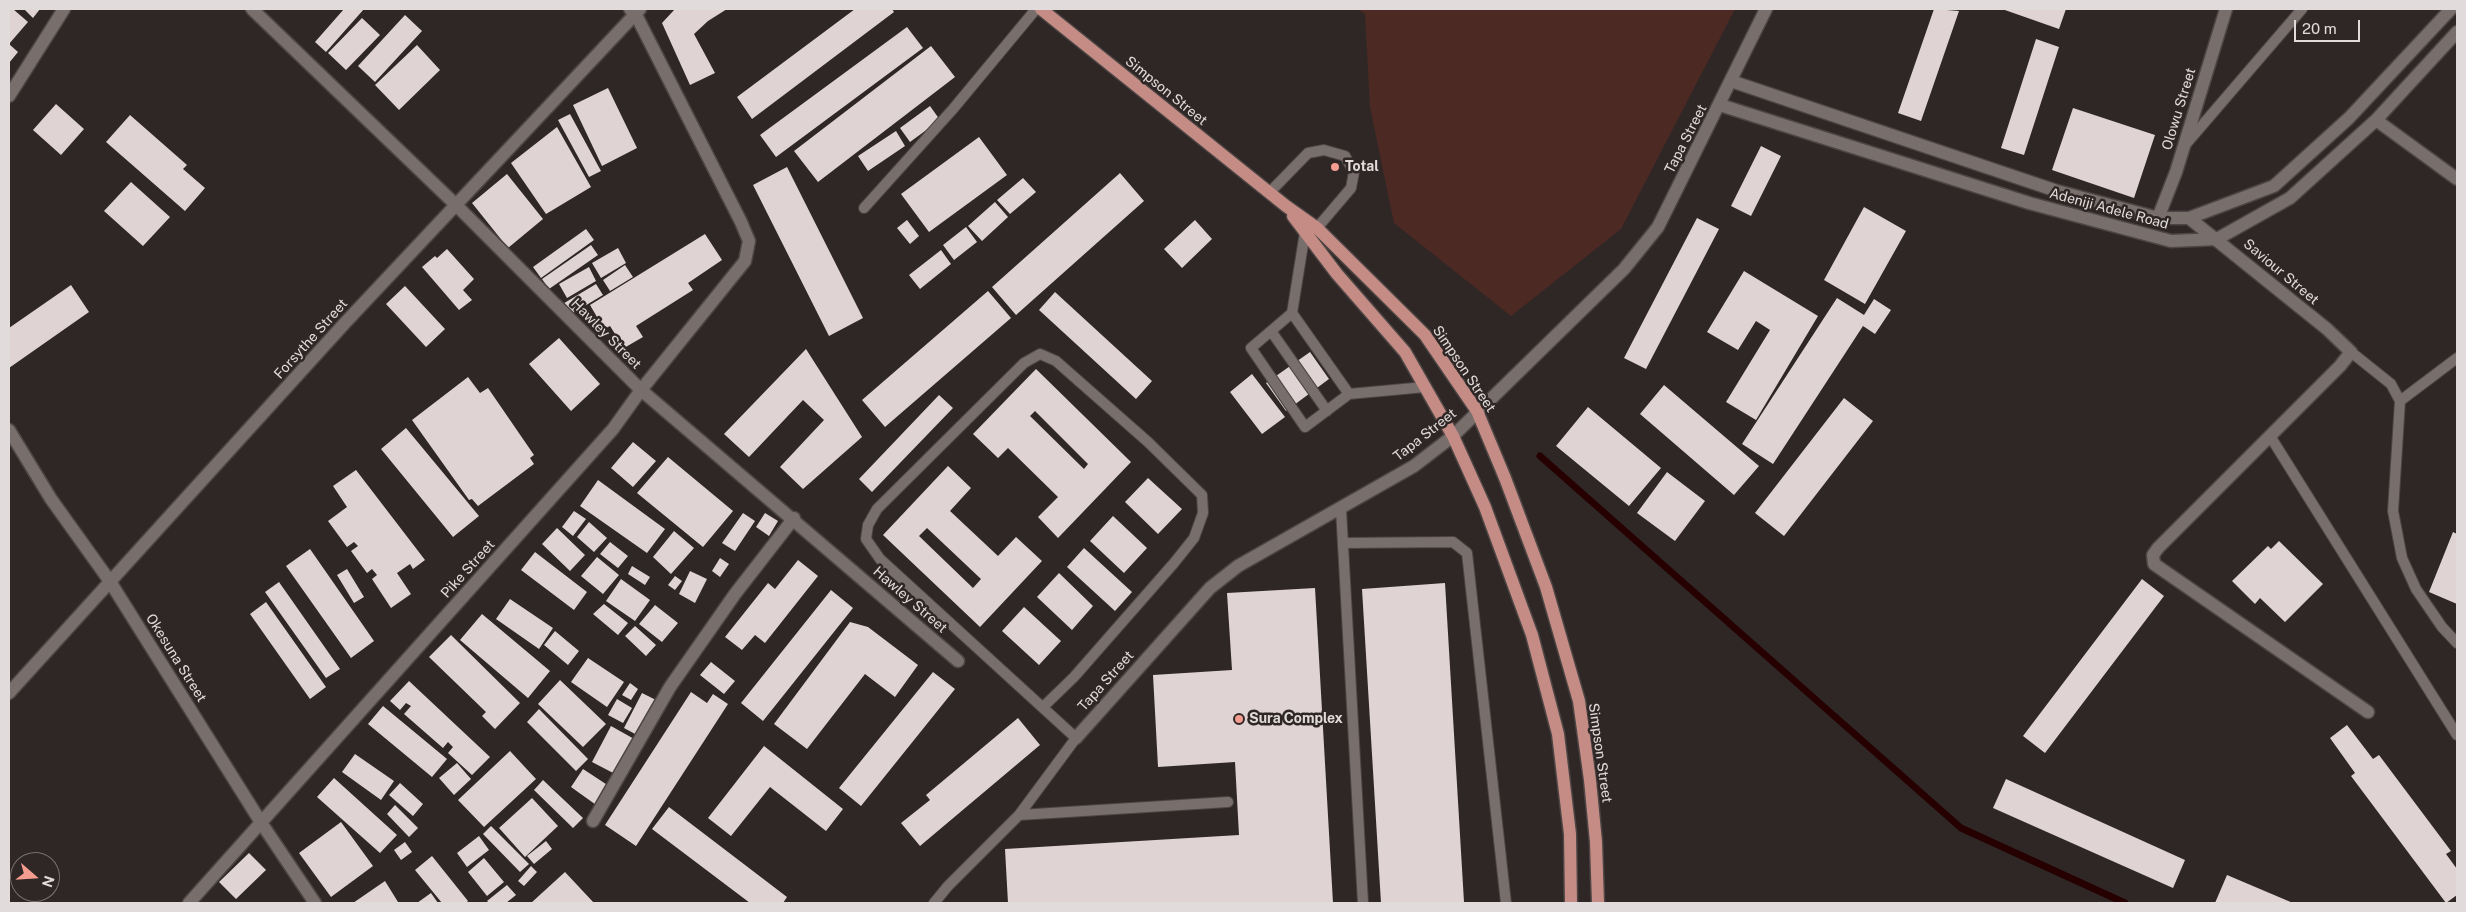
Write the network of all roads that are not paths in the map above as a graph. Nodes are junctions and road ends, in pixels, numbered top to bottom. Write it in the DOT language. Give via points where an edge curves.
graph roads {
  1 [pos="64,9"];
  2 [pos="252,9"];
  3 [pos="1036,9"];
  4 [pos="1041,9"];
  5 [pos="1766,9"];
  6 [pos="2226,9"];
  7 [pos="2302,9"];
  8 [pos="2451,9"];
  9 [pos="635,10"];
  10 [pos="2457,32"];
  11 [pos="1731,81"];
  12 [pos="9,96"];
  13 [pos="1720,106"];
  14 [pos="2376,120"];
  15 [pos="2182,149"];
  16 [pos="2457,179"];
  17 [pos="1269,193"];
  18 [pos="455,204"];
  19 [pos="864,208"];
  20 [pos="2158,218"];
  21 [pos="2189,218"];
  22 [pos="1311,230"];
  23 [pos="2217,239"];
  24 [pos="1292,313"];
  25 [pos="1270,331"];
  26 [pos="2350,352"];
  27 [pos="2457,358"];
  28 [pos="1425,387"];
  29 [pos="641,390"];
  30 [pos="1349,394"];
  31 [pos="2400,401"];
  32 [pos="1326,411"];
  33 [pos="1477,412"];
  34 [pos="9,430"];
  35 [pos="1453,436"];
  36 [pos="2270,436"];
  37 [pos="1341,508"];
  38 [pos="794,518"];
  39 [pos="1344,543"];
  40 [pos="109,580"];
  41 [pos="2457,642"];
  42 [pos="958,660"];
  43 [pos="9,693"];
  44 [pos="1043,707"];
  45 [pos="2368,712"];
  46 [pos="2457,735"];
  47 [pos="1076,738"];
  48 [pos="1228,802"];
  49 [pos="1019,815"];
  50 [pos="593,821"];
  51 [pos="262,824"];
  52 [pos="189,903"];
  53 [pos="315,903"];
  54 [pos="934,903"];
  55 [pos="1363,903"];
  56 [pos="1506,903"];
  57 [pos="1571,903"];
  58 [pos="1598,903"];
  1 -- 12 [label="street"];
  2 -- 18 [label="street, Hawley Street"];
  3 -- 19 [label="lane" via="953,109"];
  4 -- 17 [label="main road, Simpson Street"];
  5 -- 11 [label="street, Tapa Street"];
  6 -- 15 [label="street, Olowu Street"];
  7 -- 15 [label="lane"];
  8 -- 21 [label="street, Adeniji Adele Road" via="2349,118 2274,186"];
  9 -- 18 [label="street, Forsythe Street"];
  9 -- 29 [label="street, Pike Street" via="749,241 745,261"];
  10 -- 14 [label="street, Adeniji Adele Road"];
  11 -- 13 [label="street, Tapa Street"];
  11 -- 20 [label="street, Adeniji Adele Road" via="2057,191"];
  13 -- 23 [label="street, Adeniji Adele Road" via="2029,202 2171,241"];
  13 -- 33 [label="street, Tapa Street" via="1658,228 1624,270"];
  14 -- 16 [label="street"];
  14 -- 23 [label="street, Adeniji Adele Road" via="2290,198"];
  15 -- 20 [label="street, Olowu Street"];
  17 -- 22 [label="main road, Simpson Street"];
  17 -- 22 [label="lane" via="1308,153 1324,150 1345,156 1354,172 1352,188"];
  18 -- 29 [label="street, Hawley Street"];
  18 -- 40 [label="street, Forsythe Street"];
  20 -- 21 [label="street, Adeniji Adele Road"];
  21 -- 23 [label="street, Saviour Street"];
  22 -- 24 [label="lane"];
  22 -- 28 [label="main road" via="1337,274 1405,352"];
  22 -- 33 [label="main road, Simpson Street" via="1425,334"];
  23 -- 26 [label="street, Saviour Street" via="2327,329"];
  24 -- 25 [label="lane"];
  24 -- 30 [label="lane"];
  25 -- 32 [label="lane"];
  25 -- 32 [label="lane" via="1251,348 1305,427"];
  26 -- 31 [label="lane" via="2391,384"];
  26 -- 36 [label="street"];
  27 -- 31 [label="lane"];
  28 -- 30 [label="lane"];
  28 -- 35 [label="main road"];
  29 -- 38 [label="street, Hawley Street"];
  29 -- 51 [label="street, Pike Street" via="613,428"];
  30 -- 32 [label="lane"];
  31 -- 41 [label="lane" via="2393,511 2402,558 2416,589 2442,627"];
  33 -- 35 [label="street, Tapa Street"];
  33 -- 58 [label="main road, Simpson Street" via="1506,478 1546,587 1578,701 1591,789"];
  34 -- 40 [label="street, Okesuna Street" via="51,499"];
  35 -- 37 [label="street, Tapa Street" via="1414,466"];
  35 -- 57 [label="main road" via="1486,507 1532,635 1558,734 1570,834"];
  36 -- 45 [label="street" via="2158,548 2153,555 2154,564"];
  36 -- 46 [label="lane"];
  37 -- 39 [label="lane"];
  37 -- 47 [label="street, Tapa Street" via="1238,566 1210,588"];
  38 -- 42 [label="street, Hawley Street"];
  38 -- 50 [label="street" via="735,594 670,687"];
  39 -- 55 [label="lane"];
  39 -- 56 [label="lane" via="1453,542 1467,553"];
  40 -- 43 [label="street, Forsythe Street"];
  40 -- 51 [label="street, Okesuna Street"];
  44 -- 44 [label="lane" via="1074,677 1168,570 1194,538 1203,513 1202,495 1148,442 1056,361 1040,354 1024,363 877,509 868,525 866,539 880,559"];
  44 -- 47 [label="lane"];
  47 -- 49 [label="lane"];
  48 -- 49 [label="lane"];
  49 -- 54 [label="lane"];
  51 -- 52 [label="street, Pike Street"];
  51 -- 53 [label="street, Okesuna Street"];
}
